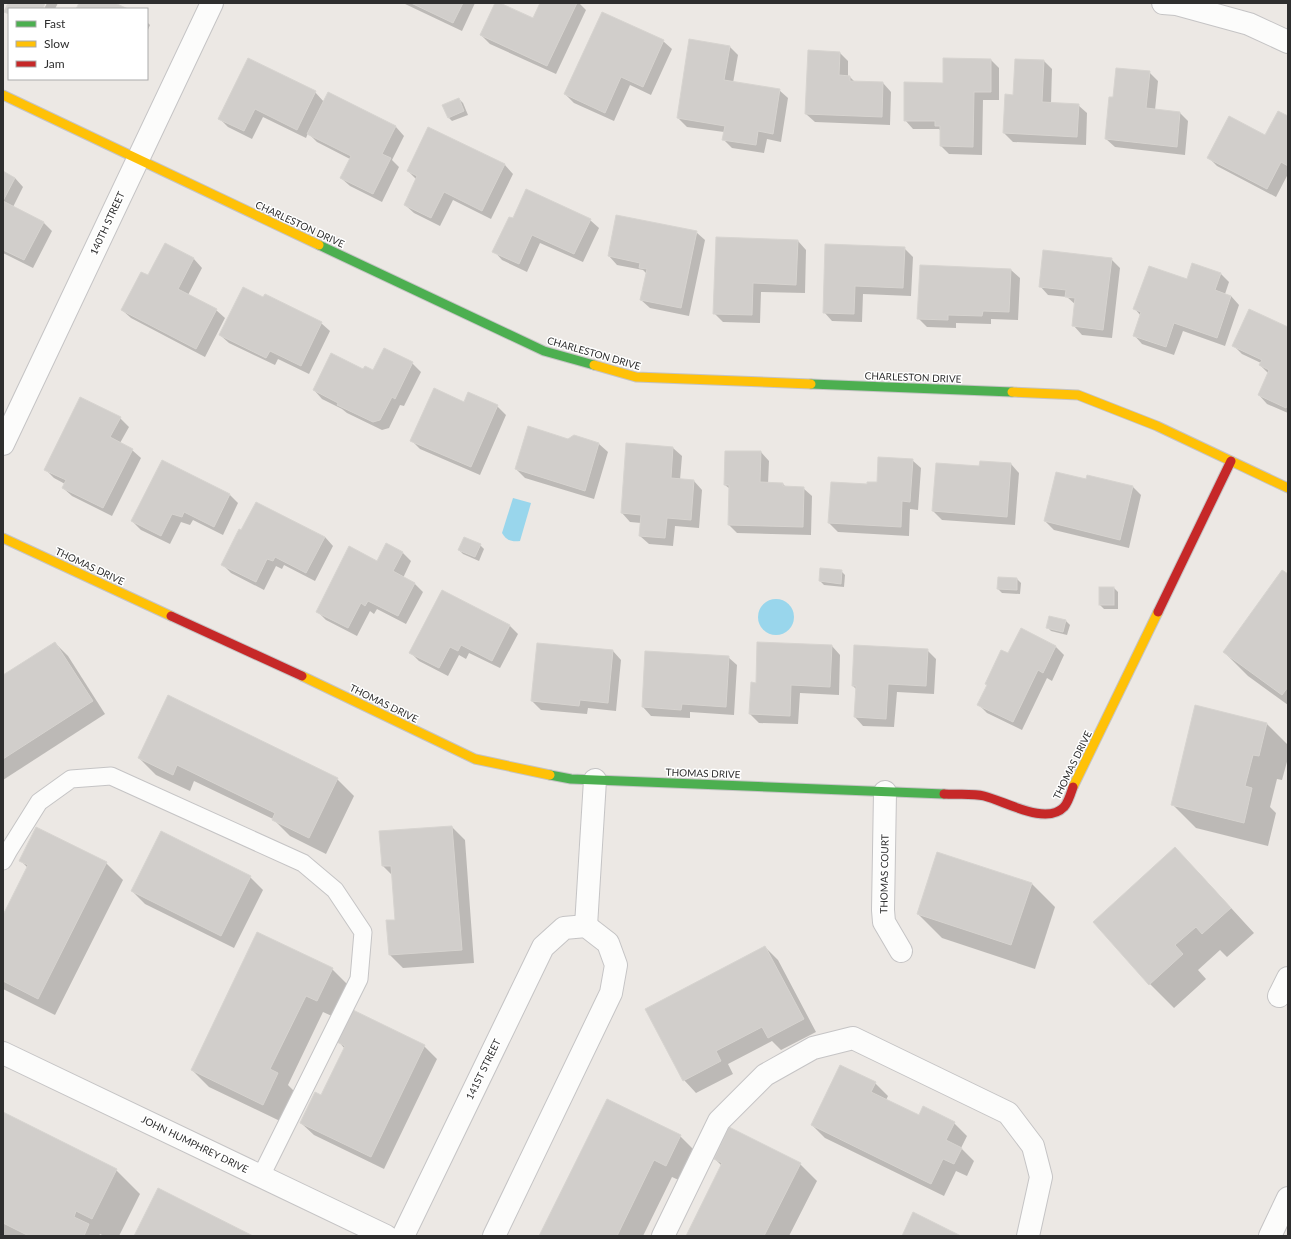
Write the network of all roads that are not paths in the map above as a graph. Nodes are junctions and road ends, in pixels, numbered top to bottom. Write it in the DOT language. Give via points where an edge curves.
graph roads {
  1 [pos="212,3"];
  2 [pos="1163,3"];
  3 [pos="1288,42"];
  4 [pos="3,95"];
  5 [pos="137,159"];
  6 [pos="3,444"];
  7 [pos="1231,461"];
  8 [pos="1288,488"];
  9 [pos="3,538"];
  10 [pos="595,780"];
  11 [pos="885,792"];
  12 [pos="3,862"];
  13 [pos="586,926"];
  14 [pos="901,951"];
  15 [pos="3,1053"];
  16 [pos="261,1176"];
  17 [pos="1288,1198"];
  18 [pos="386,1236"];
  19 [pos="403,1236"];
  20 [pos="494,1236"];
  21 [pos="663,1236"];
  22 [pos="1028,1236"];
  23 [pos="1270,1236"];
  1 -- 5 [label="street, 140TH STREET"];
  2 -- 3 [label="street" via="1176,4 1249,24"];
  4 -- 5 [label="street, CHARLESTON DRIVE"];
  5 -- 6 [label="street, 140TH STREET"];
  5 -- 7 [label="street, CHARLESTON DRIVE" via="544,351 636,377 1078,395 1157,426"];
  7 -- 8 [label="street, CHARLESTON DRIVE"];
  7 -- 11 [label="street, THOMAS DRIVE" via="1064,807 1055,813 1044,815 1034,814 983,796"];
  9 -- 10 [label="street, THOMAS DRIVE" via="475,759 571,779"];
  10 -- 11 [label="street, THOMAS DRIVE"];
  10 -- 13 [label="street"];
  11 -- 14 [label="street, THOMAS COURT" via="882,910 884,922"];
  12 -- 16 [label="lane" via="39,802 71,779 111,776 303,863 335,890 363,932 359,979"];
  13 -- 19 [label="street, 141ST STREET" via="564,928 543,947"];
  13 -- 20 [label="street" via="608,943 616,965 610,994"];
  15 -- 16 [label="street, JOHN HUMPHREY DRIVE"];
  16 -- 18 [label="street, JOHN HUMPHREY DRIVE"];
  17 -- 23 [label="street"];
  21 -- 22 [label="street" via="719,1120 765,1075 813,1048 853,1038 1008,1113 1033,1146 1041,1177"];
}
